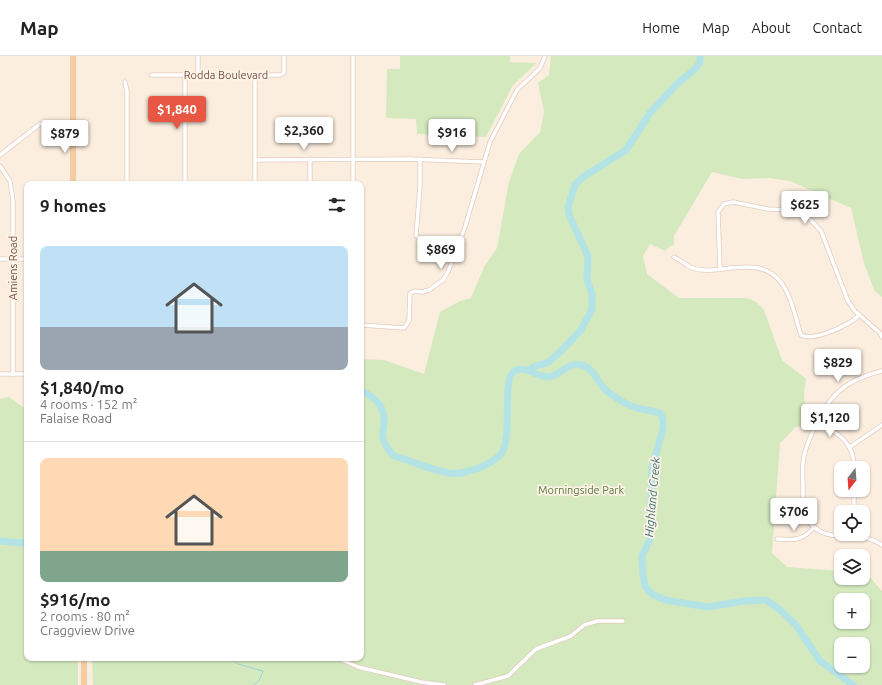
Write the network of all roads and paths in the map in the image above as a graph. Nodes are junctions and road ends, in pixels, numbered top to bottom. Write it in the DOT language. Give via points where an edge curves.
graph roads {
  1 [pos="73,56"];
  2 [pos="198,56"];
  3 [pos="284,56"];
  4 [pos="352,56"];
  5 [pos="544,56"];
  6 [pos="151,75"];
  7 [pos="185,75"];
  8 [pos="198,75"];
  9 [pos="255,75"];
  10 [pos="125,82"];
  11 [pos="74,124"];
  12 [pos="0,156"];
  13 [pos="310,159"];
  14 [pos="353,159"];
  15 [pos="420,159"];
  16 [pos="255,160"];
  17 [pos="483,162"];
  18 [pos="0,166"];
  19 [pos="73,181"];
  20 [pos="127,181"];
  21 [pos="185,181"];
  22 [pos="255,181"];
  23 [pos="310,181"];
  24 [pos="353,181"];
  25 [pos="458,246"];
  26 [pos="674,256"];
  27 [pos="0,259"];
  28 [pos="13,259"];
  29 [pos="24,259"];
  30 [pos="720,268"];
  31 [pos="859,315"];
  32 [pos="364,325"];
  33 [pos="882,337"];
  34 [pos="882,371"];
  35 [pos="0,374"];
  36 [pos="13,374"];
  37 [pos="24,374"];
  38 [pos="817,422"];
  39 [pos="882,425"];
  40 [pos="850,447"];
  41 [pos="853,461"];
  42 [pos="814,527"];
  43 [pos="834,535"];
  44 [pos="777,539"];
  45 [pos="870,539"];
  46 [pos="882,545"];
  47 [pos="623,621"];
  48 [pos="84,661"];
  49 [pos="345,661"];
  50 [pos="84,685"];
  51 [pos="444,685"];
  52 [pos="475,685"];
  1 -- 11 [label="main road"];
  2 -- 8 [label="street"];
  3 -- 9 [label="street, Rodda Boulevard" via="285,70 282,74"];
  4 -- 14 [label="street"];
  5 -- 17 [label="street" via="542,64 517,90 490,142"];
  6 -- 7 [label="street, Rodda Boulevard"];
  7 -- 8 [label="street, Rodda Boulevard"];
  7 -- 21 [label="street"];
  8 -- 9 [label="street, Rodda Boulevard"];
  9 -- 16 [label="street"];
  10 -- 20 [label="street"];
  11 -- 12 [label="street" via="40,124"];
  11 -- 19 [label="main road"];
  13 -- 14 [label="street"];
  13 -- 16 [label="street"];
  13 -- 23 [label="street"];
  14 -- 15 [label="street"];
  14 -- 24 [label="street"];
  15 -- 17 [label="street"];
  15 -- 25 [label="street" via="416,236 424,240"];
  16 -- 22 [label="street"];
  17 -- 25 [label="street"];
  18 -- 28 [label="street, Amiens Road" via="12,187"];
  25 -- 32 [label="street" via="443,280 429,290 410,293 409,321 404,328"];
  26 -- 30 [label="street" via="693,268"];
  27 -- 28 [label="street"];
  28 -- 29 [label="street"];
  28 -- 36 [label="street, Amiens Road"];
  30 -- 31 [label="street" via="752,267 774,276 787,293 802,335 805,337 836,329 855,320"];
  30 -- 31 [label="street" via="718,212 724,204 733,202 800,213 809,218 821,231 848,302"];
  31 -- 33 [label="street"];
  34 -- 38 [label="street" via="860,378 840,390 826,405"];
  35 -- 36 [label="street"];
  36 -- 37 [label="street"];
  38 -- 40 [label="street" via="842,436"];
  38 -- 42 [label="street" via="804,452 802,468 803,505"];
  39 -- 40 [label="street"];
  40 -- 41 [label="street"];
  42 -- 43 [label="street"];
  42 -- 44 [label="street" via="799,539"];
  45 -- 46 [label="street"];
  47 -- 52 [label="street" via="598,621 584,625 571,636 536,649 508,676"];
  48 -- 50 [label="main road"];
  49 -- 51 [label="street" via="358,667"];
}
